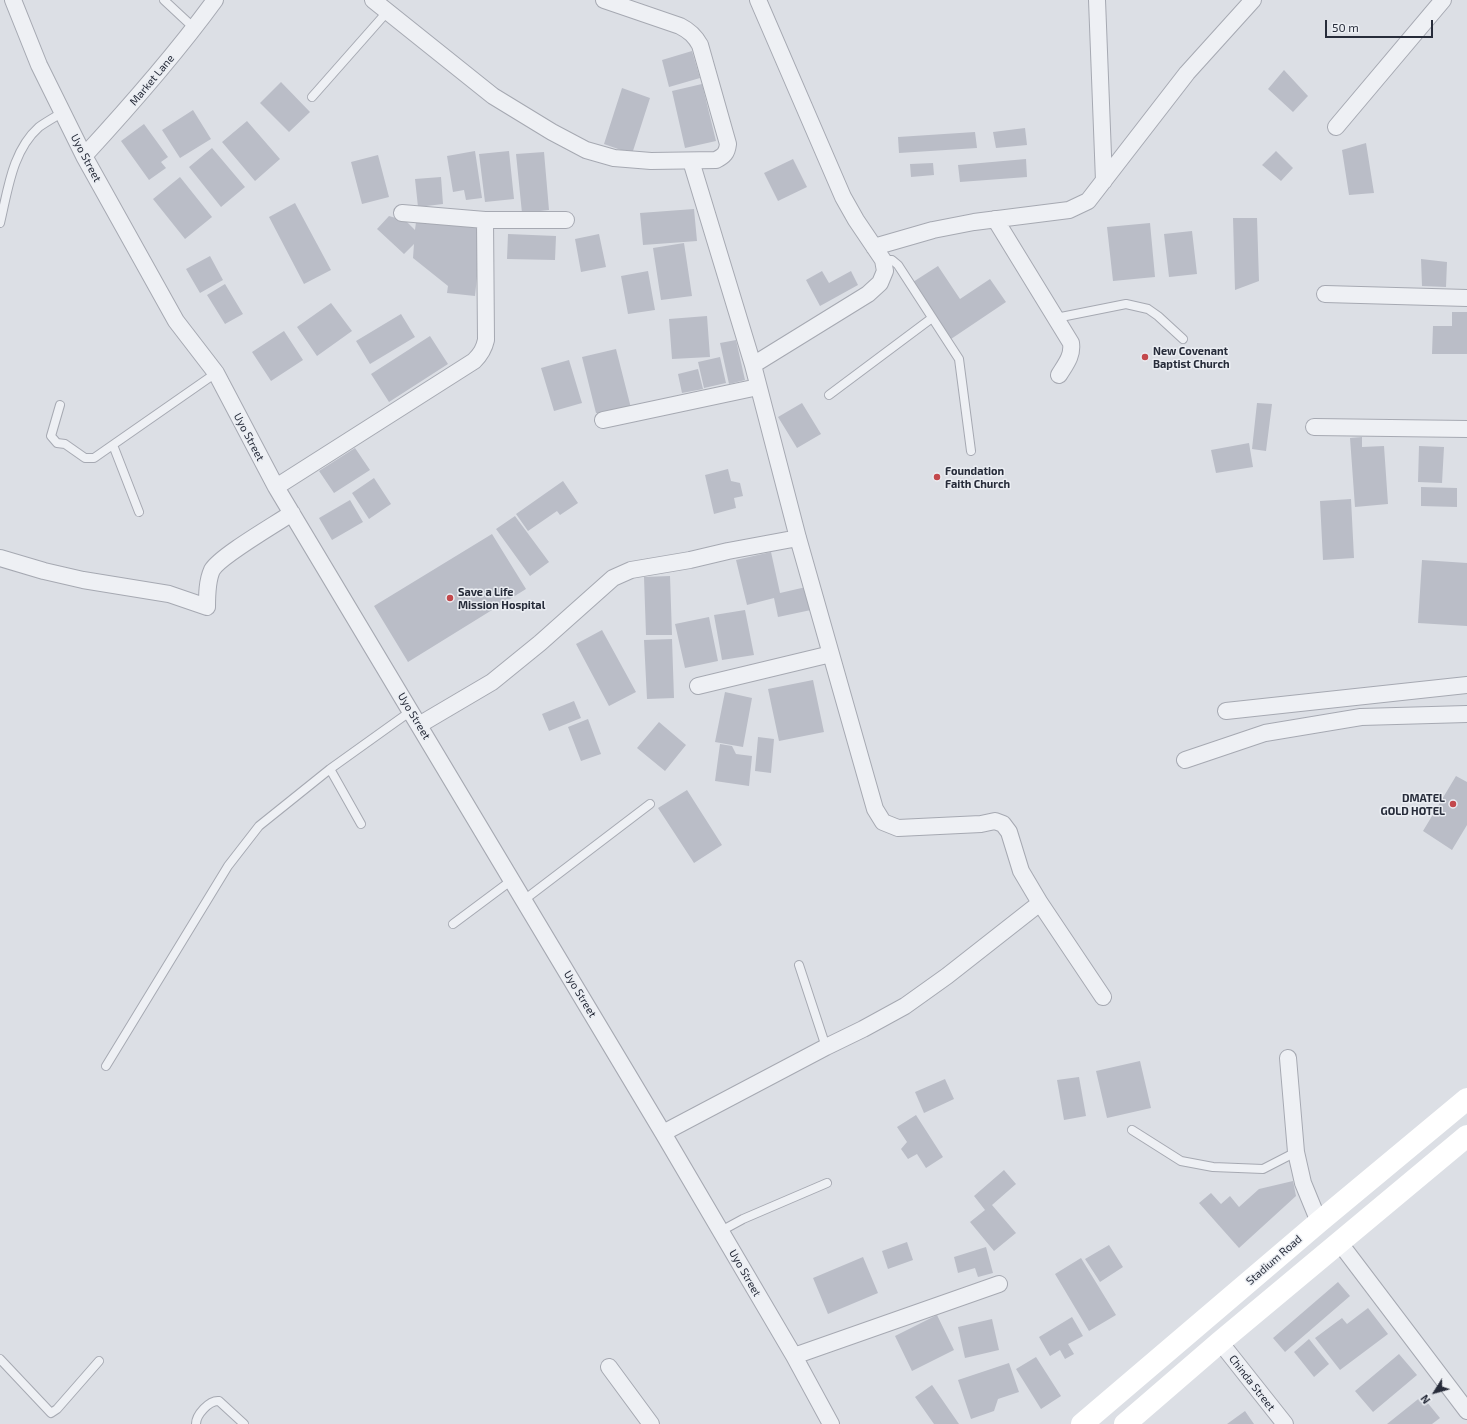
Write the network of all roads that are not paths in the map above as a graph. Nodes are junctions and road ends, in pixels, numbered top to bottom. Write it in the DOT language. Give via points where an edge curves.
graph roads {
  1 [pos="12,0"];
  2 [pos="164,0"];
  3 [pos="215,0"];
  4 [pos="373,0"];
  5 [pos="604,0"];
  6 [pos="758,0"];
  7 [pos="1097,0"];
  8 [pos="1253,0"];
  9 [pos="1443,0"];
  10 [pos="387,12"];
  11 [pos="194,28"];
  12 [pos="312,97"];
  13 [pos="62,112"];
  14 [pos="1336,127"];
  15 [pos="84,156"];
  16 [pos="691,161"];
  17 [pos="1104,181"];
  18 [pos="402,214"];
  19 [pos="995,219"];
  20 [pos="485,220"];
  21 [pos="566,220"];
  22 [pos="0,223"];
  23 [pos="879,254"];
  24 [pos="1325,294"];
  25 [pos="1467,298"];
  26 [pos="932,318"];
  27 [pos="1056,318"];
  28 [pos="1183,339"];
  29 [pos="753,365"];
  30 [pos="216,373"];
  31 [pos="1059,375"];
  32 [pos="758,386"];
  33 [pos="829,395"];
  34 [pos="60,405"];
  35 [pos="602,420"];
  36 [pos="1314,427"];
  37 [pos="1467,429"];
  38 [pos="113,445"];
  39 [pos="971,452"];
  40 [pos="276,487"];
  41 [pos="139,512"];
  42 [pos="292,513"];
  43 [pos="798,538"];
  44 [pos="0,558"];
  45 [pos="831,654"];
  46 [pos="1467,685"];
  47 [pos="698,686"];
  48 [pos="1226,711"];
  49 [pos="1467,714"];
  50 [pos="415,718"];
  51 [pos="1185,760"];
  52 [pos="330,769"];
  53 [pos="650,804"];
  54 [pos="361,824"];
  55 [pos="512,880"];
  56 [pos="524,900"];
  57 [pos="1040,903"];
  58 [pos="453,924"];
  59 [pos="799,965"];
  60 [pos="1103,997"];
  61 [pos="826,1047"];
  62 [pos="1288,1058"];
  63 [pos="106,1066"];
  64 [pos="1465,1104"];
  65 [pos="1444,1119"];
  66 [pos="1132,1130"];
  67 [pos="663,1134"];
  68 [pos="1465,1140"];
  69 [pos="1296,1152"];
  70 [pos="827,1183"];
  71 [pos="1319,1222"];
  72 [pos="721,1231"];
  73 [pos="1339,1242"];
  74 [pos="999,1284"];
  75 [pos="1220,1342"];
  76 [pos="794,1356"];
  77 [pos="0,1359"];
  78 [pos="99,1361"];
  79 [pos="609,1367"];
  80 [pos="1467,1411"];
  81 [pos="196,1424"];
  82 [pos="244,1424"];
  83 [pos="651,1424"];
  84 [pos="831,1424"];
  85 [pos="1082,1424"];
  86 [pos="1125,1424"];
  87 [pos="1285,1424"];
  1 -- 13 [label="street, Uyo Street"];
  2 -- 11 [label="lane"];
  3 -- 11 [label="street, Market Lane"];
  4 -- 10 [label="street"];
  5 -- 16 [label="street" via="689,30 700,45 728,144 727,151 716,160"];
  6 -- 23 [label="street" via="843,196"];
  7 -- 17 [label="street"];
  8 -- 17 [label="street" via="1187,73"];
  9 -- 14 [label="street"];
  10 -- 12 [label="lane"];
  10 -- 16 [label="street" via="493,96 586,150 614,158"];
  11 -- 15 [label="street, Market Lane" via="126,111"];
  13 -- 15 [label="street, Uyo Street"];
  13 -- 22 [label="lane" via="40,127 25,142 16,161"];
  15 -- 30 [label="street, Uyo Street" via="176,321"];
  16 -- 29 [label="street"];
  17 -- 19 [label="street" via="1088,201 1069,210"];
  18 -- 20 [label="street"];
  19 -- 23 [label="street" via="933,230"];
  19 -- 27 [label="street"];
  20 -- 21 [label="street"];
  20 -- 40 [label="street" via="484,349 474,361"];
  23 -- 26 [label="lane" via="898,265"];
  23 -- 29 [label="street" via="885,271 880,283 868,294"];
  24 -- 25 [label="street"];
  26 -- 33 [label="lane"];
  26 -- 39 [label="lane" via="959,359"];
  27 -- 28 [label="lane" via="1126,304 1148,309"];
  27 -- 31 [label="street" via="1071,343 1072,350"];
  29 -- 32 [label="street"];
  30 -- 38 [label="lane"];
  30 -- 40 [label="street, Uyo Street"];
  32 -- 35 [label="street"];
  32 -- 43 [label="street"];
  34 -- 38 [label="lane" via="51,436 57,443 64,444 85,458 94,458"];
  36 -- 37 [label="street"];
  38 -- 41 [label="lane"];
  40 -- 42 [label="street, Uyo Street"];
  42 -- 44 [label="street" via="217,564 208,582 207,606 169,594 44,572"];
  42 -- 50 [label="street, Uyo Street"];
  43 -- 45 [label="street"];
  43 -- 50 [label="street" via="630,570 613,578 492,682"];
  45 -- 47 [label="street"];
  45 -- 57 [label="street" via="875,809 883,822 898,828 995,821 1003,824 1009,832 1021,871"];
  46 -- 48 [label="street"];
  49 -- 51 [label="street" via="1361,717 1265,733"];
  50 -- 52 [label="lane"];
  50 -- 55 [label="street, Uyo Street"];
  52 -- 54 [label="lane"];
  52 -- 63 [label="lane" via="258,826 241,847"];
  53 -- 56 [label="lane"];
  55 -- 56 [label="street, Uyo Street"];
  55 -- 58 [label="lane"];
  56 -- 67 [label="street, Uyo Street"];
  57 -- 60 [label="street"];
  57 -- 61 [label="street" via="905,1006"];
  59 -- 61 [label="lane"];
  61 -- 67 [label="street"];
  62 -- 69 [label="street"];
  64 -- 65 [label="main road, Stadium Road"];
  65 -- 68 [label="main road"];
  65 -- 71 [label="main road, Stadium Road"];
  66 -- 69 [label="lane" via="1181,1161 1213,1167 1263,1169"];
  67 -- 72 [label="street, Uyo Street"];
  68 -- 73 [label="main road"];
  69 -- 71 [label="street" via="1302,1183"];
  70 -- 72 [label="lane"];
  71 -- 85 [label="main road, Stadium Road"];
  72 -- 76 [label="street, Uyo Street"];
  73 -- 75 [label="main road"];
  73 -- 80 [label="street"];
  74 -- 76 [label="street"];
  75 -- 86 [label="main road"];
  75 -- 87 [label="street, Chinda Street"];
  76 -- 84 [label="street, Uyo Street"];
  77 -- 78 [label="lane" via="51,1413"];
  79 -- 83 [label="street"];
  81 -- 82 [label="lane" via="198,1417 214,1400 219,1401"];
}
